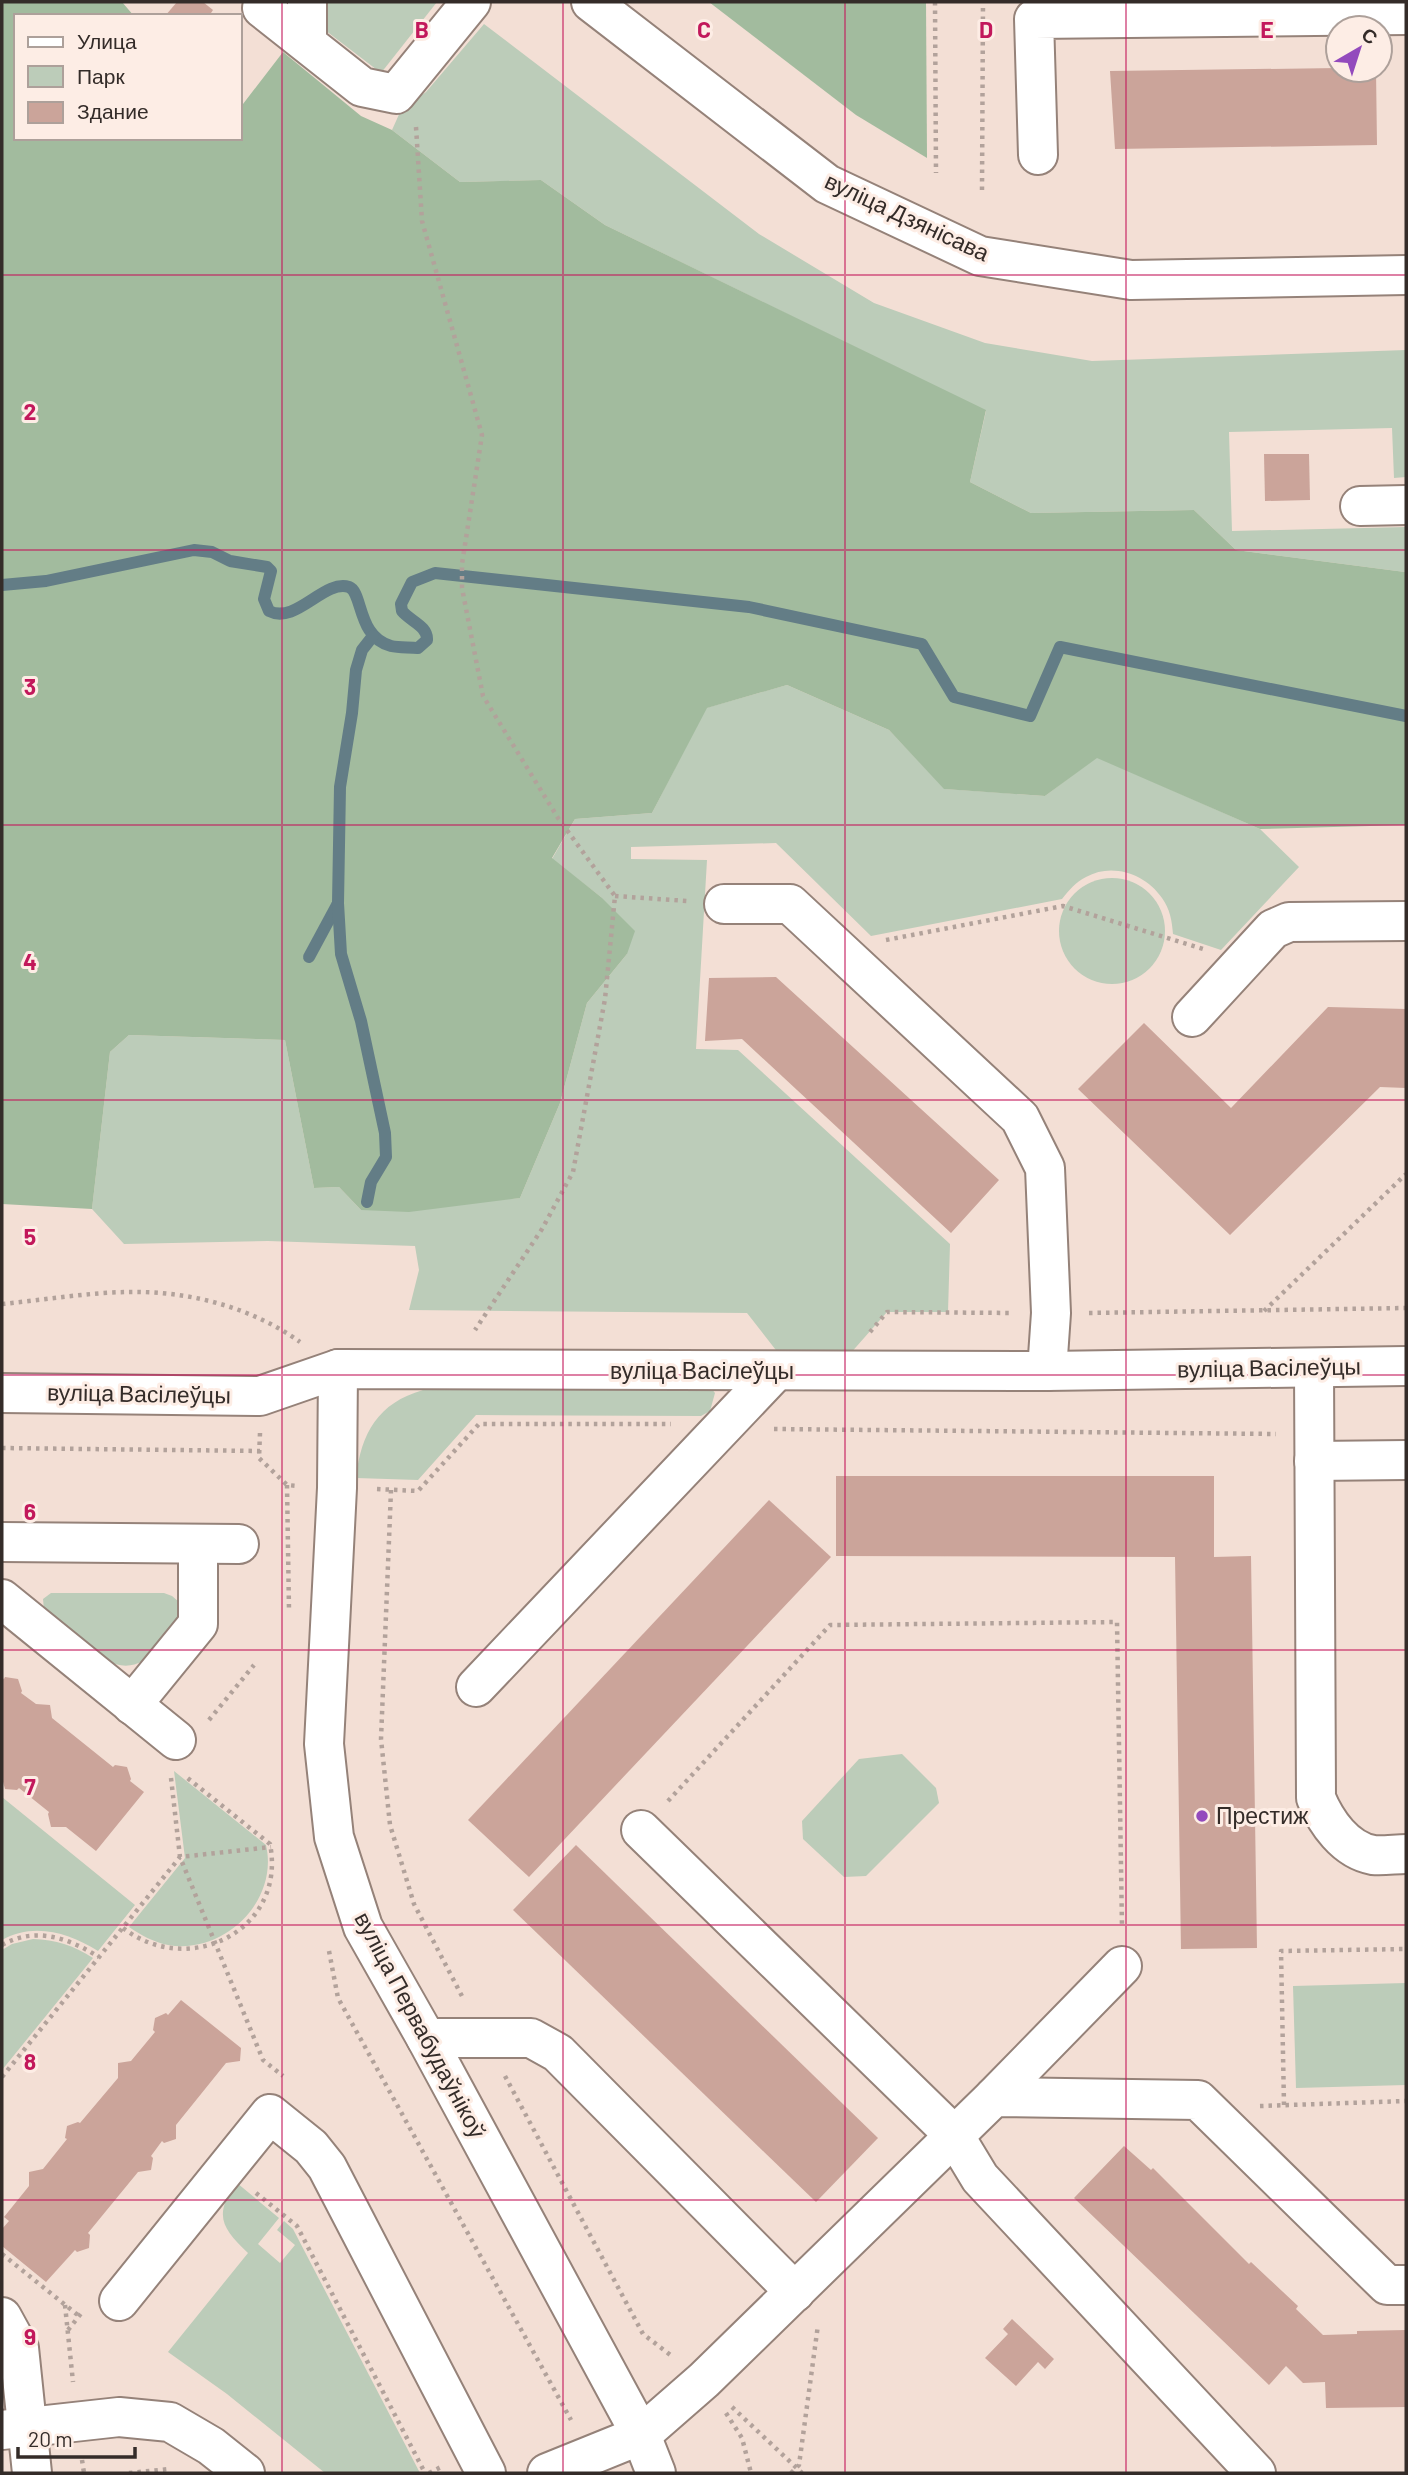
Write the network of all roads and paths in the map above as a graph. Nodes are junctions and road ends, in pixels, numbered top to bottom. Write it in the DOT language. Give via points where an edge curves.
graph roads {
  1 [pos="307,2"];
  2 [pos="471,2"];
  3 [pos="591,2"];
  4 [pos="934,2"];
  5 [pos="983,2"];
  6 [pos="262,8"];
  7 [pos="1406,15"];
  8 [pos="307,42"];
  9 [pos="412,73"];
  10 [pos="1038,155"];
  11 [pos="936,173"];
  12 [pos="982,190"];
  13 [pos="1406,275"];
  14 [pos="1406,505"];
  15 [pos="1360,506"];
  16 [pos="615,896"];
  17 [pos="724,904"];
  18 [pos="1406,921"];
  19 [pos="885,941"];
  20 [pos="1248,956"];
  21 [pos="1192,1017"];
  22 [pos="1406,1174"];
  23 [pos="2,1304"];
  24 [pos="1406,1308"];
  25 [pos="1264,1311"];
  26 [pos="1051,1313"];
  27 [pos="1406,1366"];
  28 [pos="449,1368"];
  29 [pos="1314,1368"];
  30 [pos="338,1369"];
  31 [pos="835,1371"];
  32 [pos="1047,1371"];
  33 [pos="775,1372"];
  34 [pos="2,1393"];
  35 [pos="727,1424"];
  36 [pos="1314,1447"];
  37 [pos="2,1448"];
  38 [pos="260,1451"];
  39 [pos="1406,1460"];
  40 [pos="391,1490"];
  41 [pos="2,1542"];
  42 [pos="198,1545"];
  43 [pos="239,1545"];
  44 [pos="2,1599"];
  45 [pos="476,1687"];
  46 [pos="132,1705"];
  47 [pos="179,1756"];
  48 [pos="641,1830"];
  49 [pos="271,1847"];
  50 [pos="1406,1854"];
  51 [pos="180,1857"];
  52 [pos="122,1928"];
  53 [pos="216,1944"];
  54 [pos="2,1945"];
  55 [pos="1406,1949"];
  56 [pos="99,1956"];
  57 [pos="1122,1966"];
  58 [pos="426,2038"];
  59 [pos="277,2071"];
  60 [pos="2,2077"];
  61 [pos="994,2096"];
  62 [pos="1406,2101"];
  63 [pos="1284,2105"];
  64 [pos="1206,2108"];
  65 [pos="954,2135"];
  66 [pos="226,2169"];
  67 [pos="2,2253"];
  68 [pos="1406,2285"];
  69 [pos="119,2301"];
  70 [pos="807,2307"];
  71 [pos="79,2316"];
  72 [pos="2,2317"];
  73 [pos="704,2380"];
  74 [pos="14,2428"];
  75 [pos="641,2435"];
  76 [pos="796,2468"];
  77 [pos="32,2473"];
  78 [pos="245,2473"];
  79 [pos="425,2473"];
  80 [pos="486,2473"];
  81 [pos="547,2473"];
  82 [pos="656,2473"];
  83 [pos="791,2473"];
  84 [pos="802,2473"];
  85 [pos="1256,2473"];
  1 -- 8 [label="street"];
  2 -- 9 [label="street"];
  3 -- 13 [label="street, вуліца Дзянісава" via="827,184 980,256 1131,280"];
  4 -- 11 [label="path"];
  5 -- 12 [label="path"];
  6 -- 8 [label="street"];
  7 -- 10 [label="street" via="1034,19"];
  8 -- 9 [label="street" via="362,87 396,94"];
  9 -- 16 [label="path" via="422,221 482,435 462,588 483,696 558,818"];
  14 -- 15 [label="street"];
  16 -- 17 [label="path"];
  16 -- 28 [label="path" via="606,999 573,1172 542,1229"];
  17 -- 26 [label="street" via="790,904 1020,1118 1045,1168"];
  18 -- 20 [label="street" via="1289,922 1273,929"];
  19 -- 20 [label="path" via="1063,906 1219,954"];
  20 -- 21 [label="street"];
  22 -- 25 [label="path"];
  23 -- 30 [label="path" via="132,1292 211,1300 284,1331"];
  24 -- 25 [label="path"];
  25 -- 26 [label="path"];
  26 -- 31 [label="path" via="887,1312"];
  26 -- 32 [label="street"];
  27 -- 29 [label="street, вуліца Васілеўцы"];
  28 -- 30 [label="street, вуліца Васілеўцы"];
  28 -- 33 [label="street, вуліца Васілеўцы"];
  29 -- 32 [label="street, вуліца Васілеўцы"];
  29 -- 36 [label="street"];
  30 -- 34 [label="street, вуліца Васілеўцы" via="260,1396"];
  30 -- 58 [label="street, вуліца Первабудаўнікоў" via="324,1744 334,1837 363,1927"];
  31 -- 32 [label="street, вуліца Васілеўцы"];
  31 -- 33 [label="street, вуліца Васілеўцы"];
  33 -- 35 [label="street"];
  35 -- 36 [label="path"];
  35 -- 40 [label="path" via="479,1424 418,1491"];
  35 -- 45 [label="street"];
  36 -- 39 [label="street"];
  36 -- 50 [label="street" via="1317,1798 1324,1816 1353,1847 1372,1854"];
  37 -- 38 [label="path"];
  41 -- 42 [label="street"];
  42 -- 43 [label="street"];
  42 -- 46 [label="street" via="198,1624"];
  44 -- 46 [label="street"];
  46 -- 47 [label="street"];
  47 -- 49 [label="path"];
  48 -- 57 [label="path" via="830,1625 1117,1622"];
  48 -- 65 [label="street"];
  49 -- 51 [label="path"];
  49 -- 53 [label="path" via="271,1875 264,1897 235,1934"];
  51 -- 52 [label="path"];
  51 -- 53 [label="path"];
  52 -- 53 [label="path" via="146,1943 169,1949"];
  52 -- 56 [label="path"];
  53 -- 59 [label="path" via="263,2060"];
  54 -- 56 [label="path" via="32,1935 54,1936"];
  55 -- 63 [label="path" via="1281,1951"];
  56 -- 60 [label="path"];
  57 -- 61 [label="street"];
  58 -- 70 [label="street" via="531,2038 558,2053"];
  58 -- 75 [label="street, вуліца Первабудаўнікоў"];
  61 -- 64 [label="street" via="1198,2100"];
  61 -- 65 [label="street"];
  62 -- 63 [label="path"];
  63 -- 64 [label="path"];
  64 -- 68 [label="street" via="1387,2286"];
  65 -- 70 [label="street"];
  65 -- 85 [label="street" via="980,2178"];
  66 -- 69 [label="street"];
  66 -- 79 [label="path" via="297,2226"];
  66 -- 80 [label="street" via="270,2114 320,2157"];
  67 -- 71 [label="path"];
  70 -- 73 [label="street"];
  70 -- 76 [label="path"];
  72 -- 74 [label="street" via="19,2348"];
  73 -- 75 [label="street"];
  73 -- 76 [label="path"];
  74 -- 77 [label="street"];
  74 -- 78 [label="street" via="119,2417 170,2422"];
  75 -- 81 [label="street"];
  75 -- 82 [label="street, вуліца Первабудаўнікоў"];
  76 -- 83 [label="path"];
  76 -- 84 [label="path"];
}
